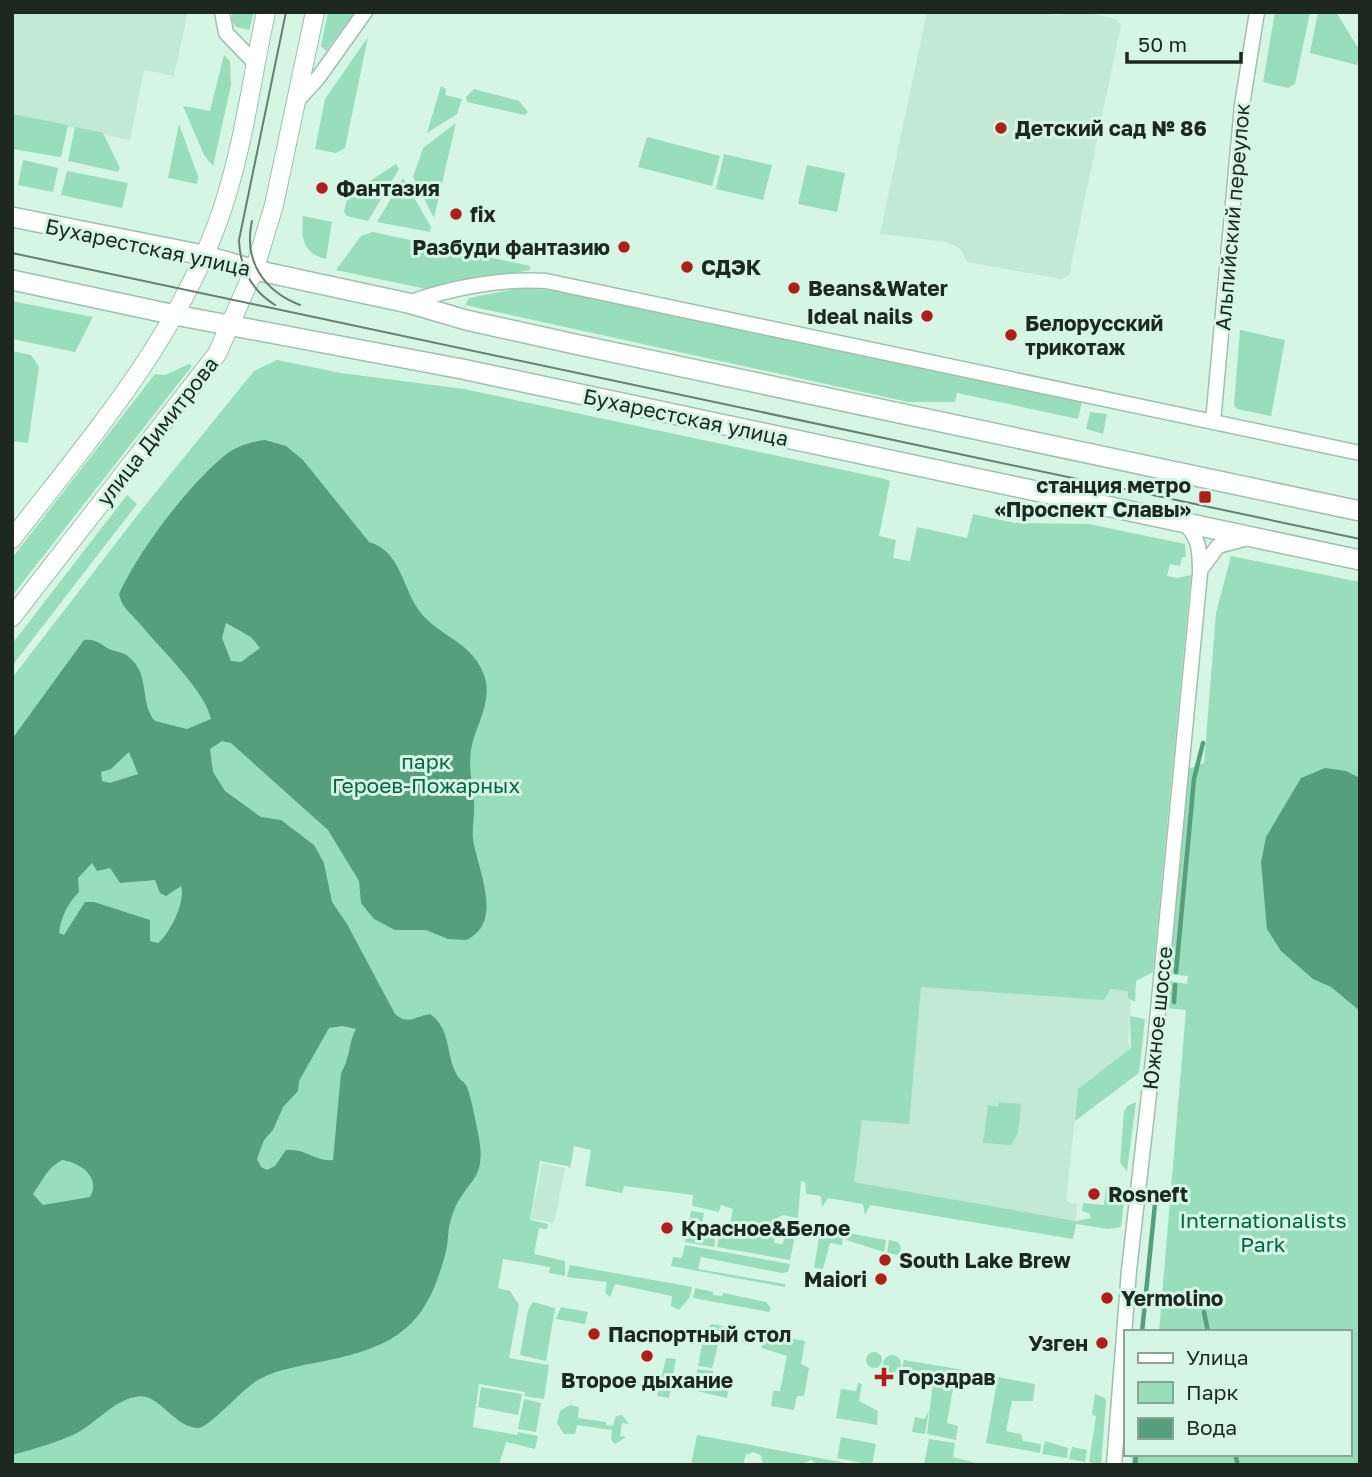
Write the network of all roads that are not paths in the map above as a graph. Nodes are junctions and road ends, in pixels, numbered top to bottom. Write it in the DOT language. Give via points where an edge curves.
graph roads {
  1 [pos="222,12"];
  2 [pos="266,12"];
  3 [pos="315,12"];
  4 [pos="365,12"];
  5 [pos="1257,12"];
  6 [pos="255,63"];
  7 [pos="296,102"];
  8 [pos="12,217"];
  9 [pos="203,255"];
  10 [pos="255,270"];
  11 [pos="12,279"];
  12 [pos="408,303"];
  13 [pos="175,315"];
  14 [pos="231,326"];
  15 [pos="1213,422"];
  16 [pos="1360,453"];
  17 [pos="1360,511"];
  18 [pos="1181,522"];
  19 [pos="12,539"];
  20 [pos="1258,539"];
  21 [pos="1360,560"];
  22 [pos="1200,571"];
  23 [pos="12,617"];
  24 [pos="1124,1330"];
  25 [pos="1124,1335"];
  26 [pos="1114,1465"];
  1 -- 6 [label="street" via="226,33"];
  2 -- 6 [label="street"];
  3 -- 7 [label="street, улица Димитрова"];
  4 -- 7 [label="street, улица Димитрова"];
  5 -- 15 [label="street, Альпийский переулок" via="1242,105"];
  6 -- 9 [label="street" via="227,194"];
  7 -- 10 [label="street, улица Димитрова"];
  8 -- 9 [label="main road, Бухарестская улица"];
  9 -- 10 [label="main road, Бухарестская улица"];
  9 -- 13 [label="street"];
  10 -- 12 [label="main road, Бухарестская улица"];
  10 -- 14 [label="street, улица Димитрова"];
  11 -- 13 [label="main road, Бухарестская улица"];
  12 -- 15 [label="street, Бухарестская улица" via="521,279 546,281"];
  12 -- 17 [label="main road, Бухарестская улица" via="554,340"];
  13 -- 14 [label="main road, Бухарестская улица"];
  13 -- 19 [label="street" via="140,371"];
  14 -- 18 [label="main road, Бухарестская улица" via="462,369"];
  14 -- 23 [label="street, улица Димитрова" via="206,371"];
  15 -- 16 [label="street, Бухарестская улица"];
  18 -- 20 [label="main road, Бухарестская улица"];
  18 -- 22 [label="street, Южное шоссе" via="1196,539"];
  20 -- 21 [label="main road, Бухарестская улица"];
  20 -- 22 [label="street" via="1218,546"];
  22 -- 24 [label="street, Южное шоссе"];
  25 -- 26 [label="street, Южное шоссе"];
}
